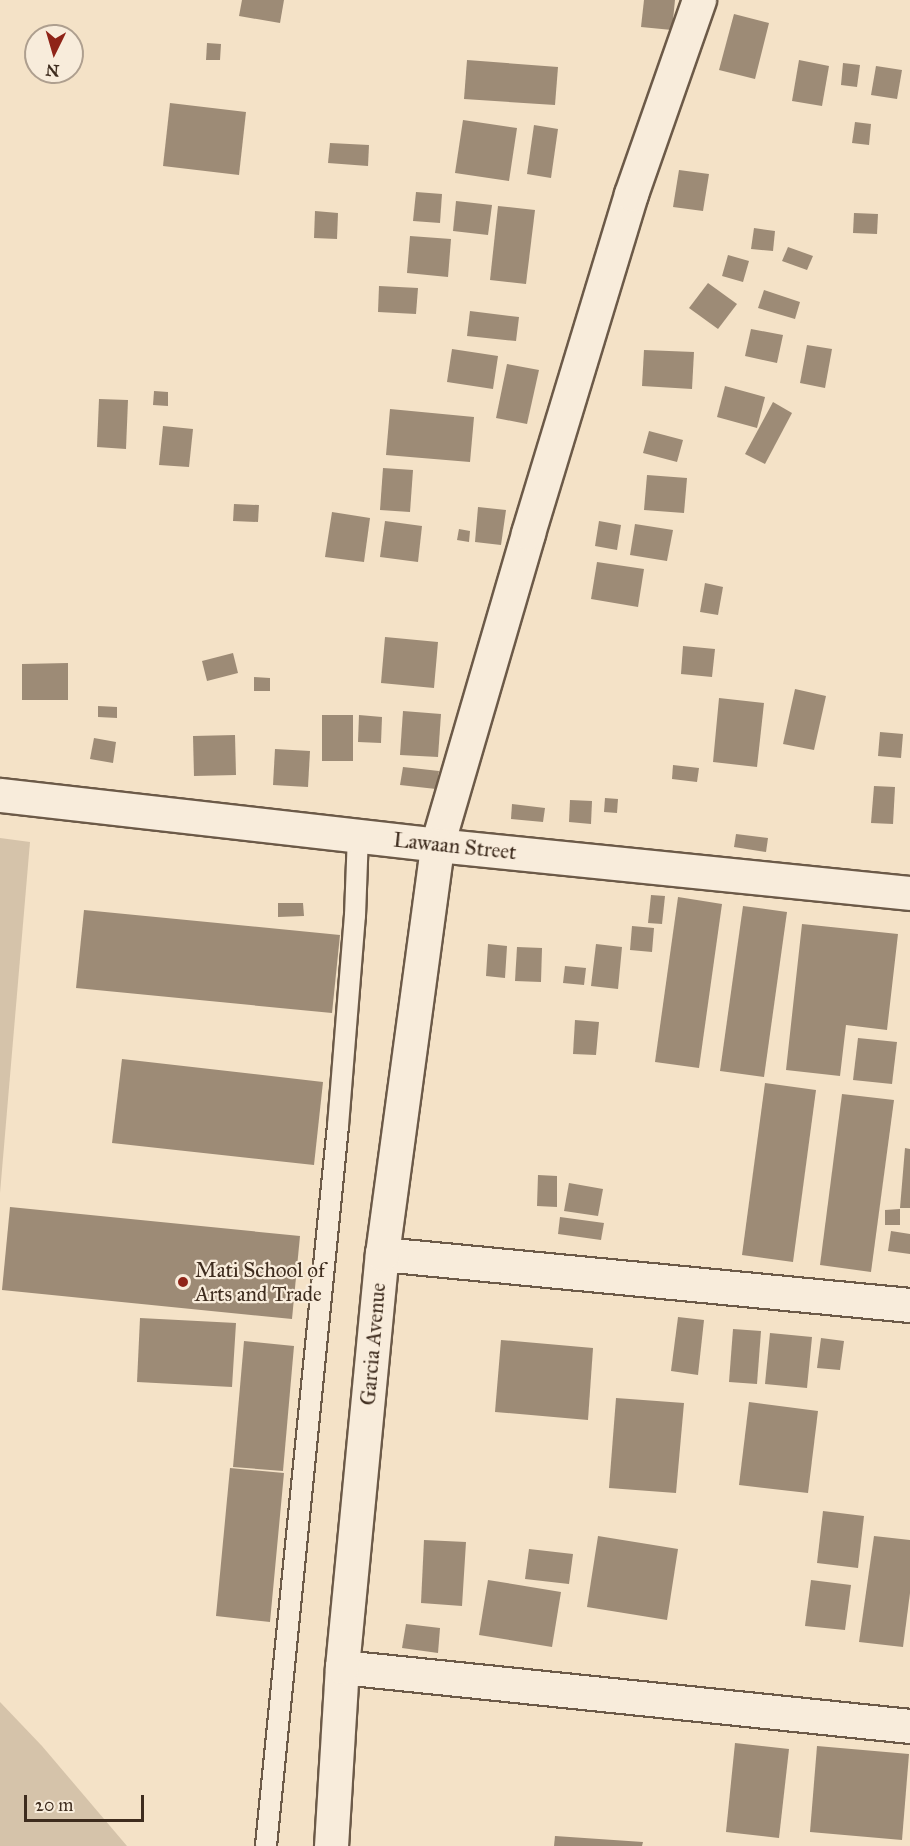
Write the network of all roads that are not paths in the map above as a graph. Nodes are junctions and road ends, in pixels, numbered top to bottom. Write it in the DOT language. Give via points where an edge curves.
graph roads {
  1 [pos="699,0"];
  2 [pos="0,795"];
  3 [pos="358,836"];
  4 [pos="437,844"];
  5 [pos="910,893"];
  6 [pos="382,1254"];
  7 [pos="910,1305"];
  8 [pos="342,1667"];
  9 [pos="910,1726"];
  10 [pos="266,1846"];
  11 [pos="331,1846"];
  1 -- 4 [label="street, Garcia Avenue" via="631,194"];
  2 -- 3 [label="street, Lawaan Street"];
  3 -- 4 [label="street, Lawaan Street"];
  3 -- 10 [label="lane" via="338,1126"];
  4 -- 5 [label="street, Lawaan Street"];
  4 -- 6 [label="street, Garcia Avenue"];
  6 -- 7 [label="street"];
  6 -- 8 [label="street, Garcia Avenue"];
  8 -- 9 [label="street"];
  8 -- 11 [label="street, Garcia Avenue"];
}
